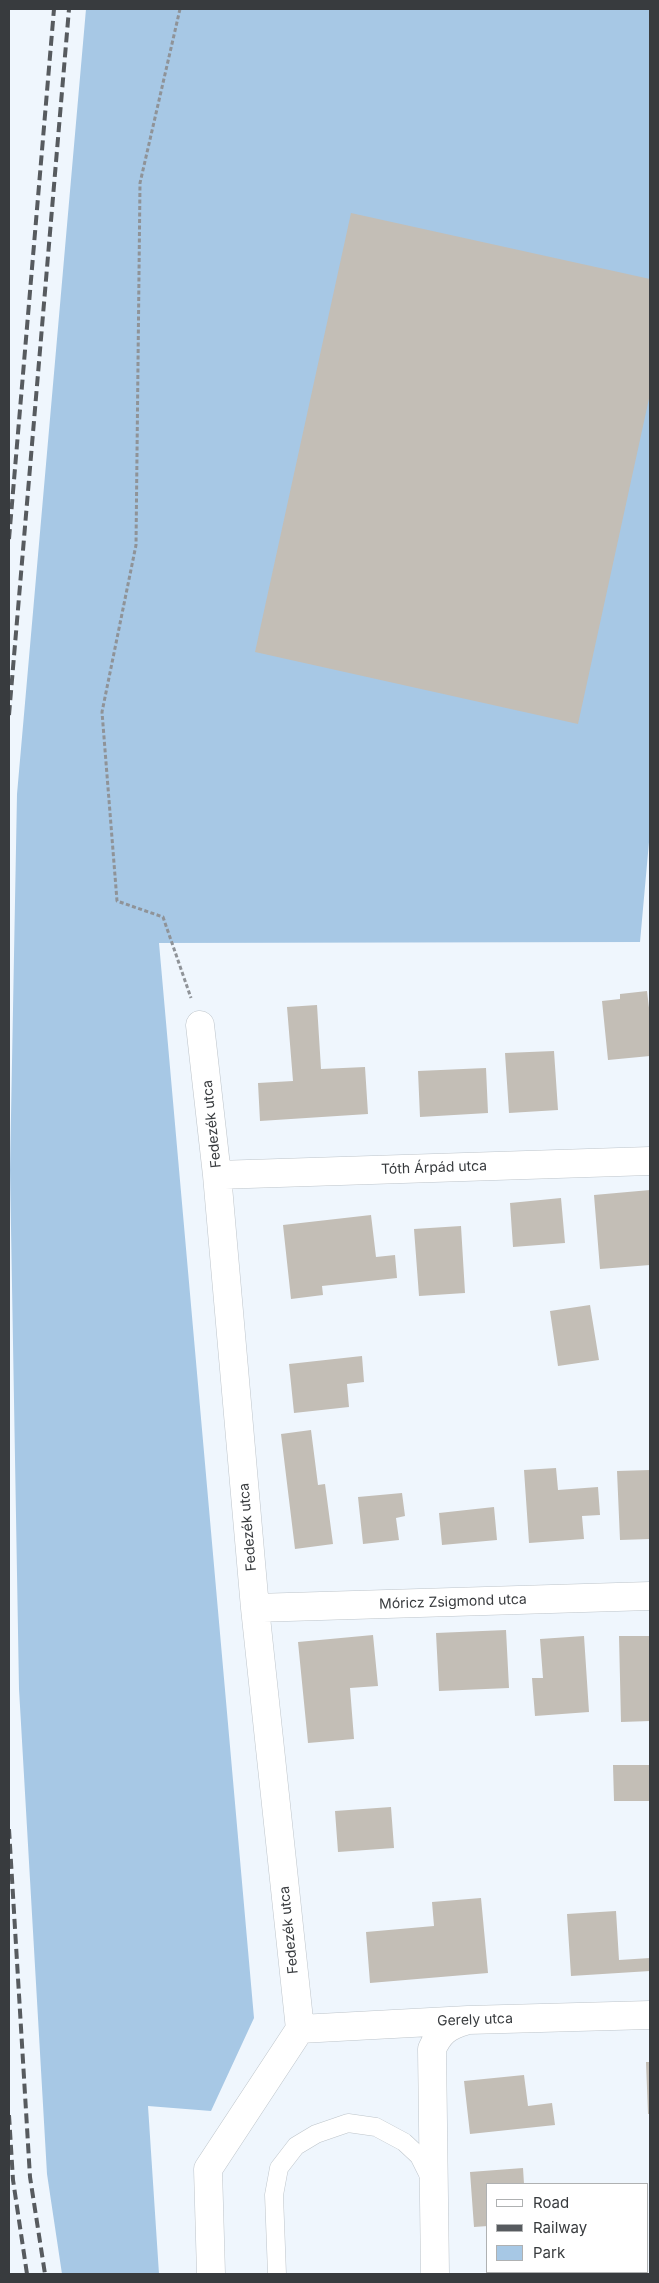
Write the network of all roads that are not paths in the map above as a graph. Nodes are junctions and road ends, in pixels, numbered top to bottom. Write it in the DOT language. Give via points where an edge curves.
graph roads {
  1 [pos="200,1025"];
  2 [pos="650,1161"];
  3 [pos="218,1174"];
  4 [pos="650,1596"];
  5 [pos="255,1608"];
  6 [pos="650,2015"];
  7 [pos="468,2020"];
  8 [pos="300,2028"];
  9 [pos="433,2182"];
  10 [pos="211,2274"];
  11 [pos="276,2274"];
  12 [pos="435,2274"];
  1 -- 3 [label="street, Fedezék utca"];
  2 -- 3 [label="street, Tóth Árpád utca"];
  3 -- 5 [label="street, Fedezék utca"];
  4 -- 5 [label="street, Móricz Zsigmond utca"];
  5 -- 8 [label="street, Fedezék utca"];
  6 -- 7 [label="street, Gerely utca"];
  7 -- 8 [label="street, Gerely utca"];
  7 -- 9 [label="street" via="446,2028 432,2049"];
  8 -- 10 [label="street" via="208,2169"];
  9 -- 11 [label="lane" via="420,2156 404,2142 376,2127 348,2123 316,2134 296,2146 279,2168 274,2195"];
  9 -- 12 [label="street"];
}
